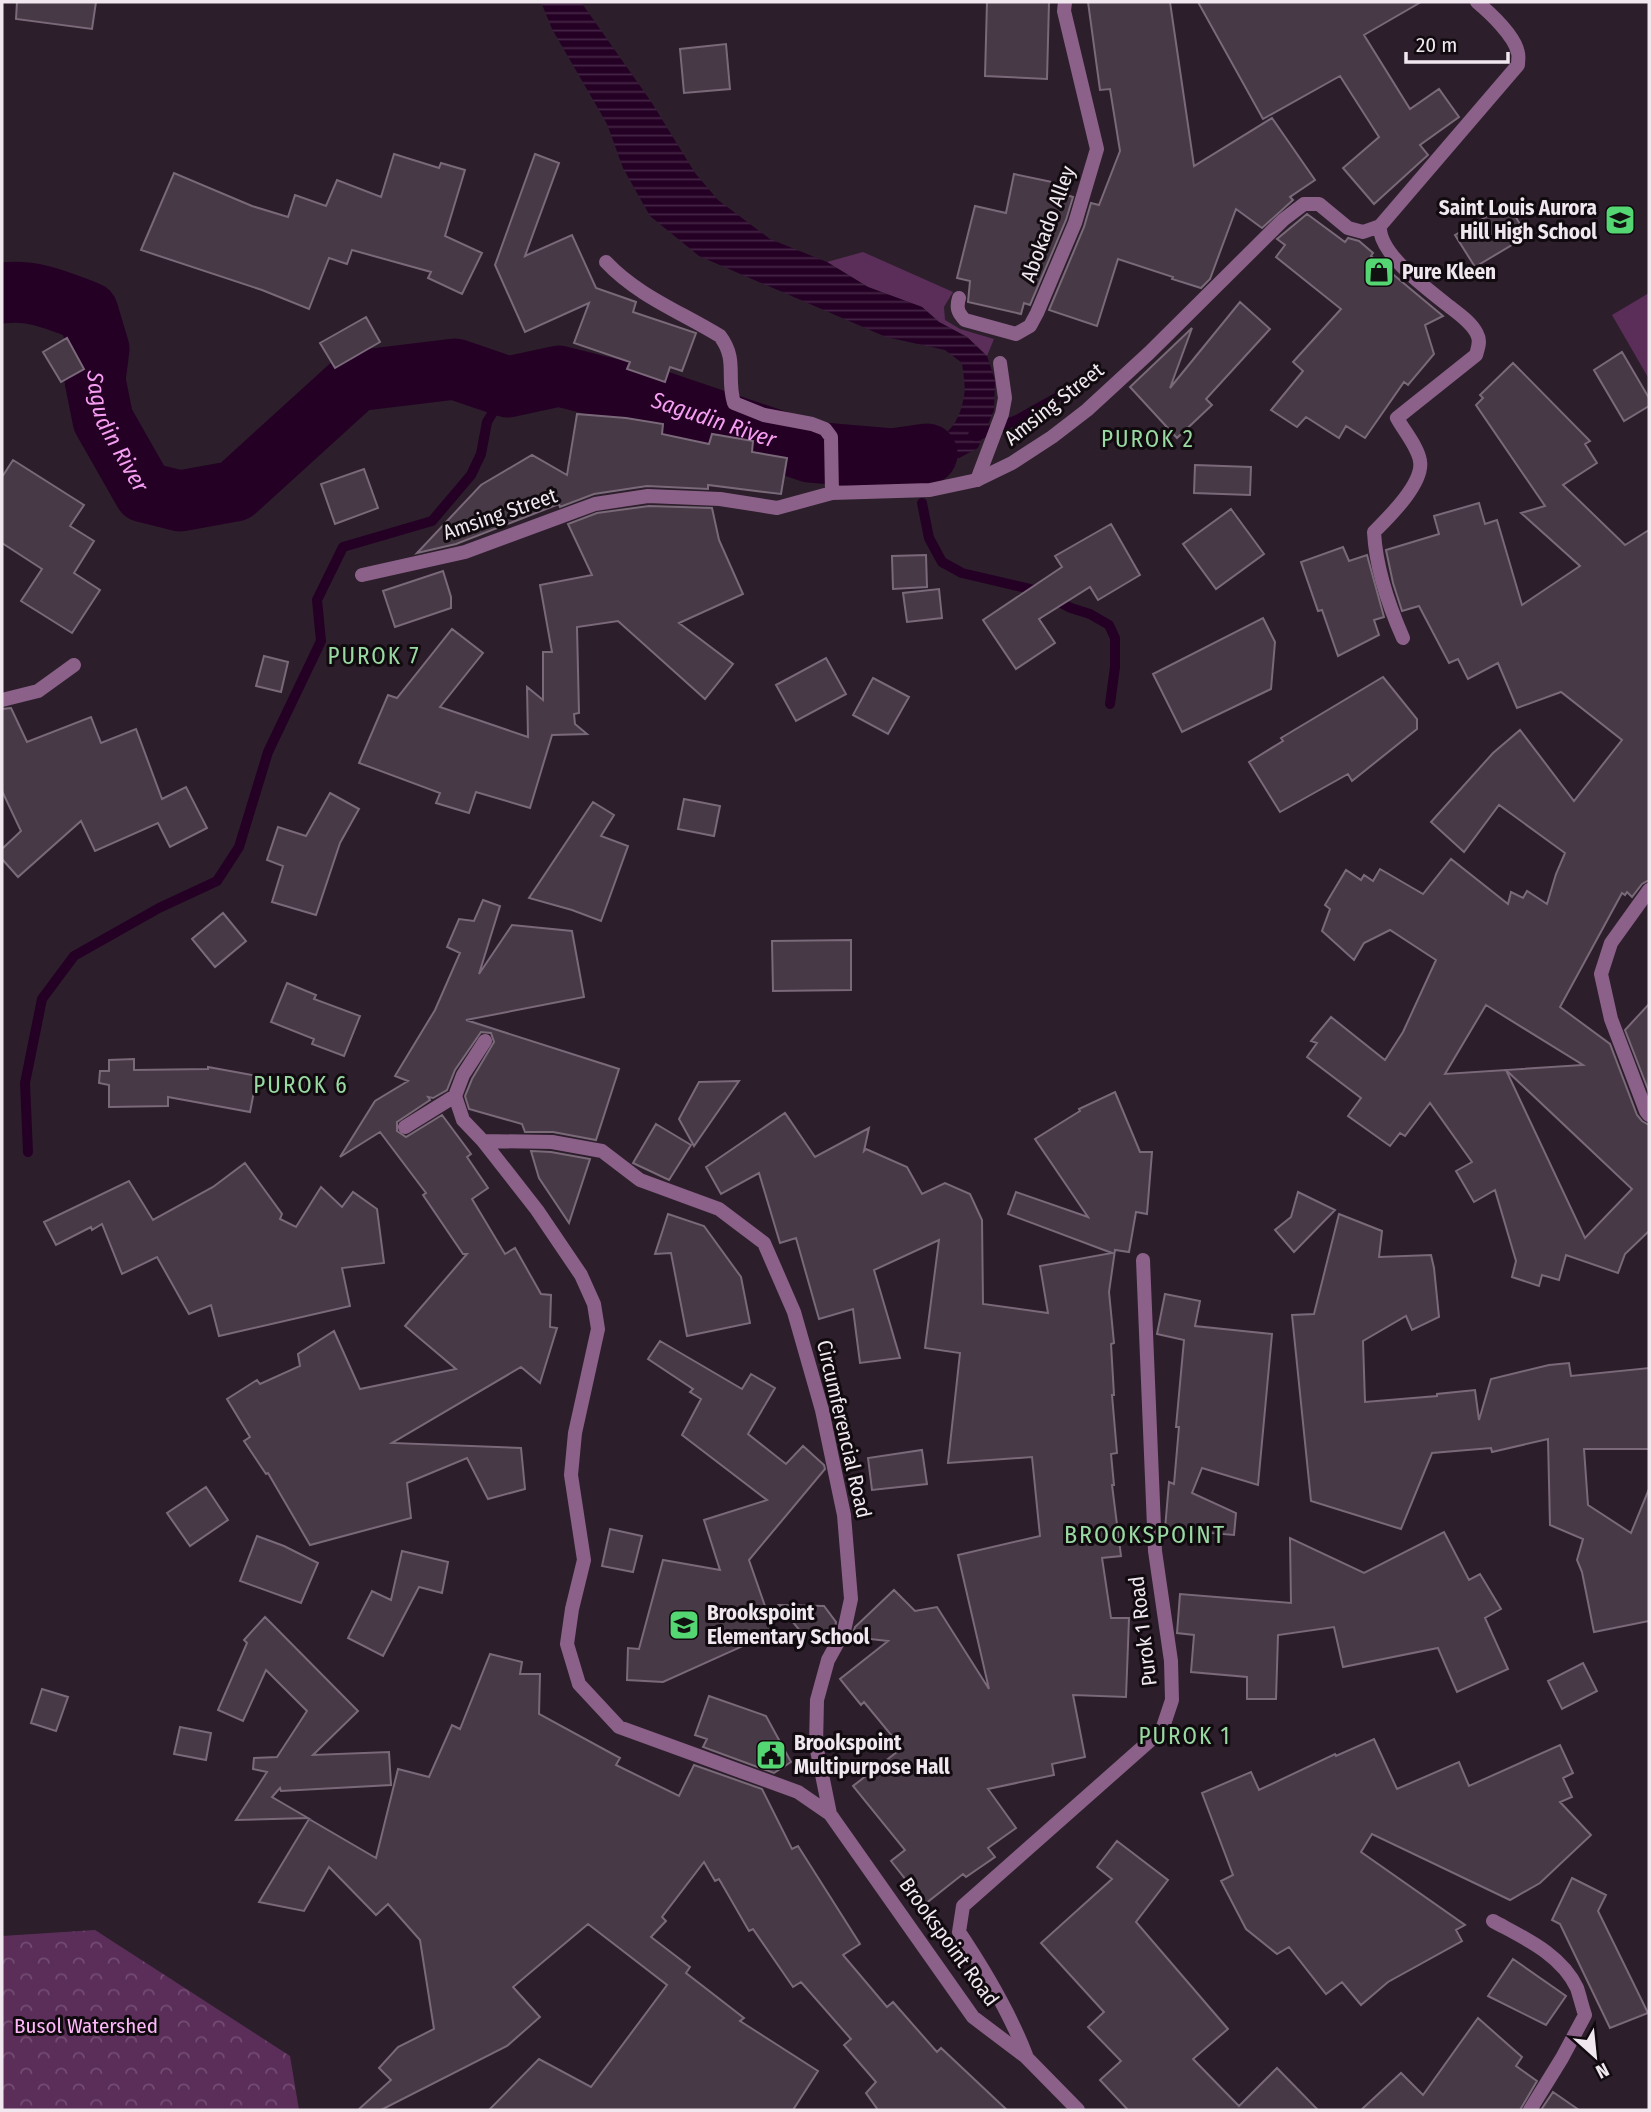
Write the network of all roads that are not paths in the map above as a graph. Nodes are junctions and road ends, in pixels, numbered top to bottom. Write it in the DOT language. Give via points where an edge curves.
graph roads {
  1 [pos="1065,2"];
  2 [pos="1477,2"];
  3 [pos="1380,226"];
  4 [pos="606,262"];
  5 [pos="959,298"];
  6 [pos="1000,363"];
  7 [pos="976,480"];
  8 [pos="832,493"];
  9 [pos="362,575"];
  10 [pos="1403,638"];
  11 [pos="74,665"];
  12 [pos="2,700"];
  13 [pos="1649,890"];
  14 [pos="485,1041"];
  15 [pos="455,1096"];
  16 [pos="1649,1115"];
  17 [pos="405,1127"];
  18 [pos="483,1141"];
  19 [pos="1143,1260"];
  20 [pos="830,1814"];
  21 [pos="1493,1921"];
  22 [pos="1026,2057"];
  23 [pos="1078,2110"];
  24 [pos="1530,2110"];
  1 -- 5 [label="street, Abokado Alley" via="1097,149 1075,223 1030,326 1016,334 964,320 957,306"];
  2 -- 3 [label="street" via="1508,34 1518,52 1518,65"];
  3 -- 7 [label="street, Amsing Street" via="1363,232 1348,228 1319,204 1304,204 1087,410 1012,463"];
  3 -- 10 [label="street" via="1379,236 1389,252 1465,320 1477,334 1479,345 1476,355 1397,418 1420,458 1421,471 1405,498 1374,532 1376,559"];
  4 -- 8 [label="street" via="637,289 720,336 729,349 734,403 825,429 831,437"];
  6 -- 7 [label="street" via="1005,398 1002,414"];
  7 -- 8 [label="street, Amsing Street" via="930,490"];
  8 -- 9 [label="street, Amsing Street" via="778,508 720,499 648,496 595,504 465,552"];
  11 -- 12 [label="street" via="38,691"];
  13 -- 16 [label="street" via="1611,943 1601,974 1611,1019"];
  14 -- 15 [label="street"];
  15 -- 17 [label="street"];
  15 -- 18 [label="street" via="463,1120"];
  18 -- 20 [label="street" via="537,1210 594,1304 598,1329 575,1433 571,1475 584,1560 567,1644 579,1684 619,1727 798,1792"];
  18 -- 20 [label="street, Circumferencial Road" via="552,1142 602,1151 640,1180 719,1209 764,1243 794,1312 822,1410 844,1515 851,1599 844,1631 828,1660 817,1700 816,1745"];
  19 -- 22 [label="street, Purok 1 Road" via="1155,1550 1172,1700 1162,1730 963,1906 959,1932 1015,2028"];
  20 -- 22 [label="street, Brookspoint Road" via="973,2017"];
  21 -- 24 [label="street" via="1561,1965 1577,1988 1585,2015"];
  22 -- 23 [label="street, Brookspoint Road"];
}
